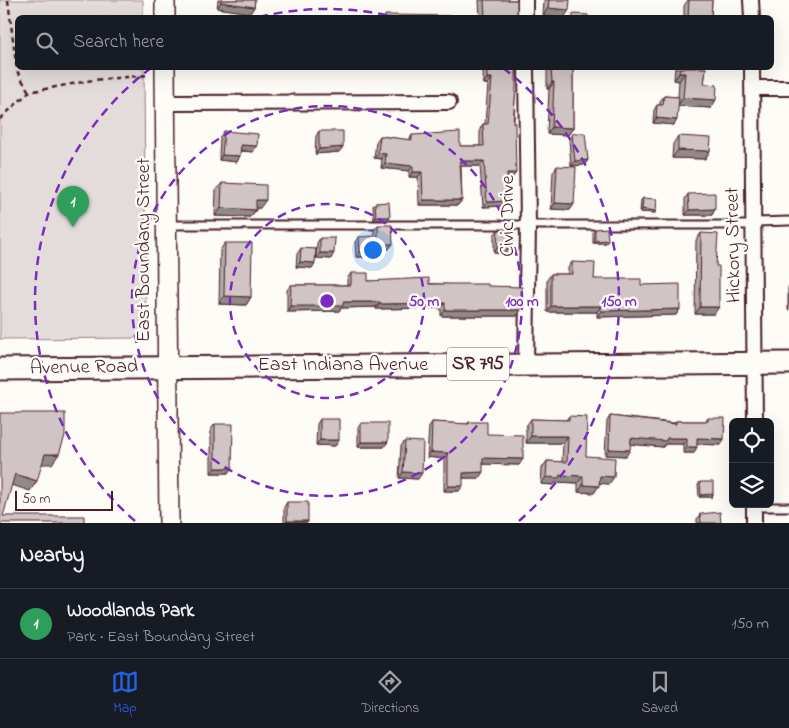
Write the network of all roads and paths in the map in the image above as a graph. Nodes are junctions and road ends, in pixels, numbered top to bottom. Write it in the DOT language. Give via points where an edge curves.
graph roads {
  1 [pos="8,0"];
  2 [pos="165,0"];
  3 [pos="524,0"];
  4 [pos="752,0"];
  5 [pos="165,15"];
  6 [pos="525,15"];
  7 [pos="752,15"];
  8 [pos="15,55"];
  9 [pos="17,70"];
  10 [pos="526,70"];
  11 [pos="752,70"];
  12 [pos="158,71"];
  13 [pos="753,88"];
  14 [pos="789,88"];
  15 [pos="29,92"];
  16 [pos="449,102"];
  17 [pos="166,103"];
  18 [pos="0,120"];
  19 [pos="789,221"];
  20 [pos="754,223"];
  21 [pos="166,225"];
  22 [pos="528,225"];
  23 [pos="789,362"];
  24 [pos="755,363"];
  25 [pos="526,364"];
  26 [pos="168,367"];
  27 [pos="0,368"];
  28 [pos="755,418"];
  29 [pos="774,507"];
  30 [pos="789,507"];
  31 [pos="754,508"];
  32 [pos="169,523"];
  33 [pos="754,523"];
  1 -- 8 [label="path"];
  2 -- 5 [label="street"];
  3 -- 6 [label="street"];
  4 -- 7 [label="street"];
  9 -- 15 [label="path"];
  10 -- 22 [label="street, Civic Drive"];
  11 -- 13 [label="street, Hickory Street"];
  12 -- 15 [label="path"];
  12 -- 17 [label="street, East Boundary Street"];
  13 -- 14 [label="street"];
  13 -- 20 [label="street, Hickory Street"];
  15 -- 18 [label="path"];
  16 -- 17 [label="street"];
  17 -- 21 [label="street, East Boundary Street"];
  19 -- 20 [label="lane"];
  20 -- 22 [label="lane"];
  20 -- 24 [label="street, Hickory Street"];
  21 -- 22 [label="lane"];
  21 -- 26 [label="street, East Boundary Street"];
  22 -- 25 [label="street, Civic Drive"];
  23 -- 24 [label="main road, East Indiana Avenue / SR 795"];
  24 -- 25 [label="main road, East Indiana Avenue / SR 795"];
  24 -- 28 [label="street, Hickory Street"];
  25 -- 26 [label="main road, East Indiana Avenue / SR 795"];
  26 -- 27 [label="main road, Avenue Road / SR 795"];
  26 -- 32 [label="street, East Boundary Street"];
  29 -- 30 [label="lane"];
  31 -- 33 [label="street"];
}
